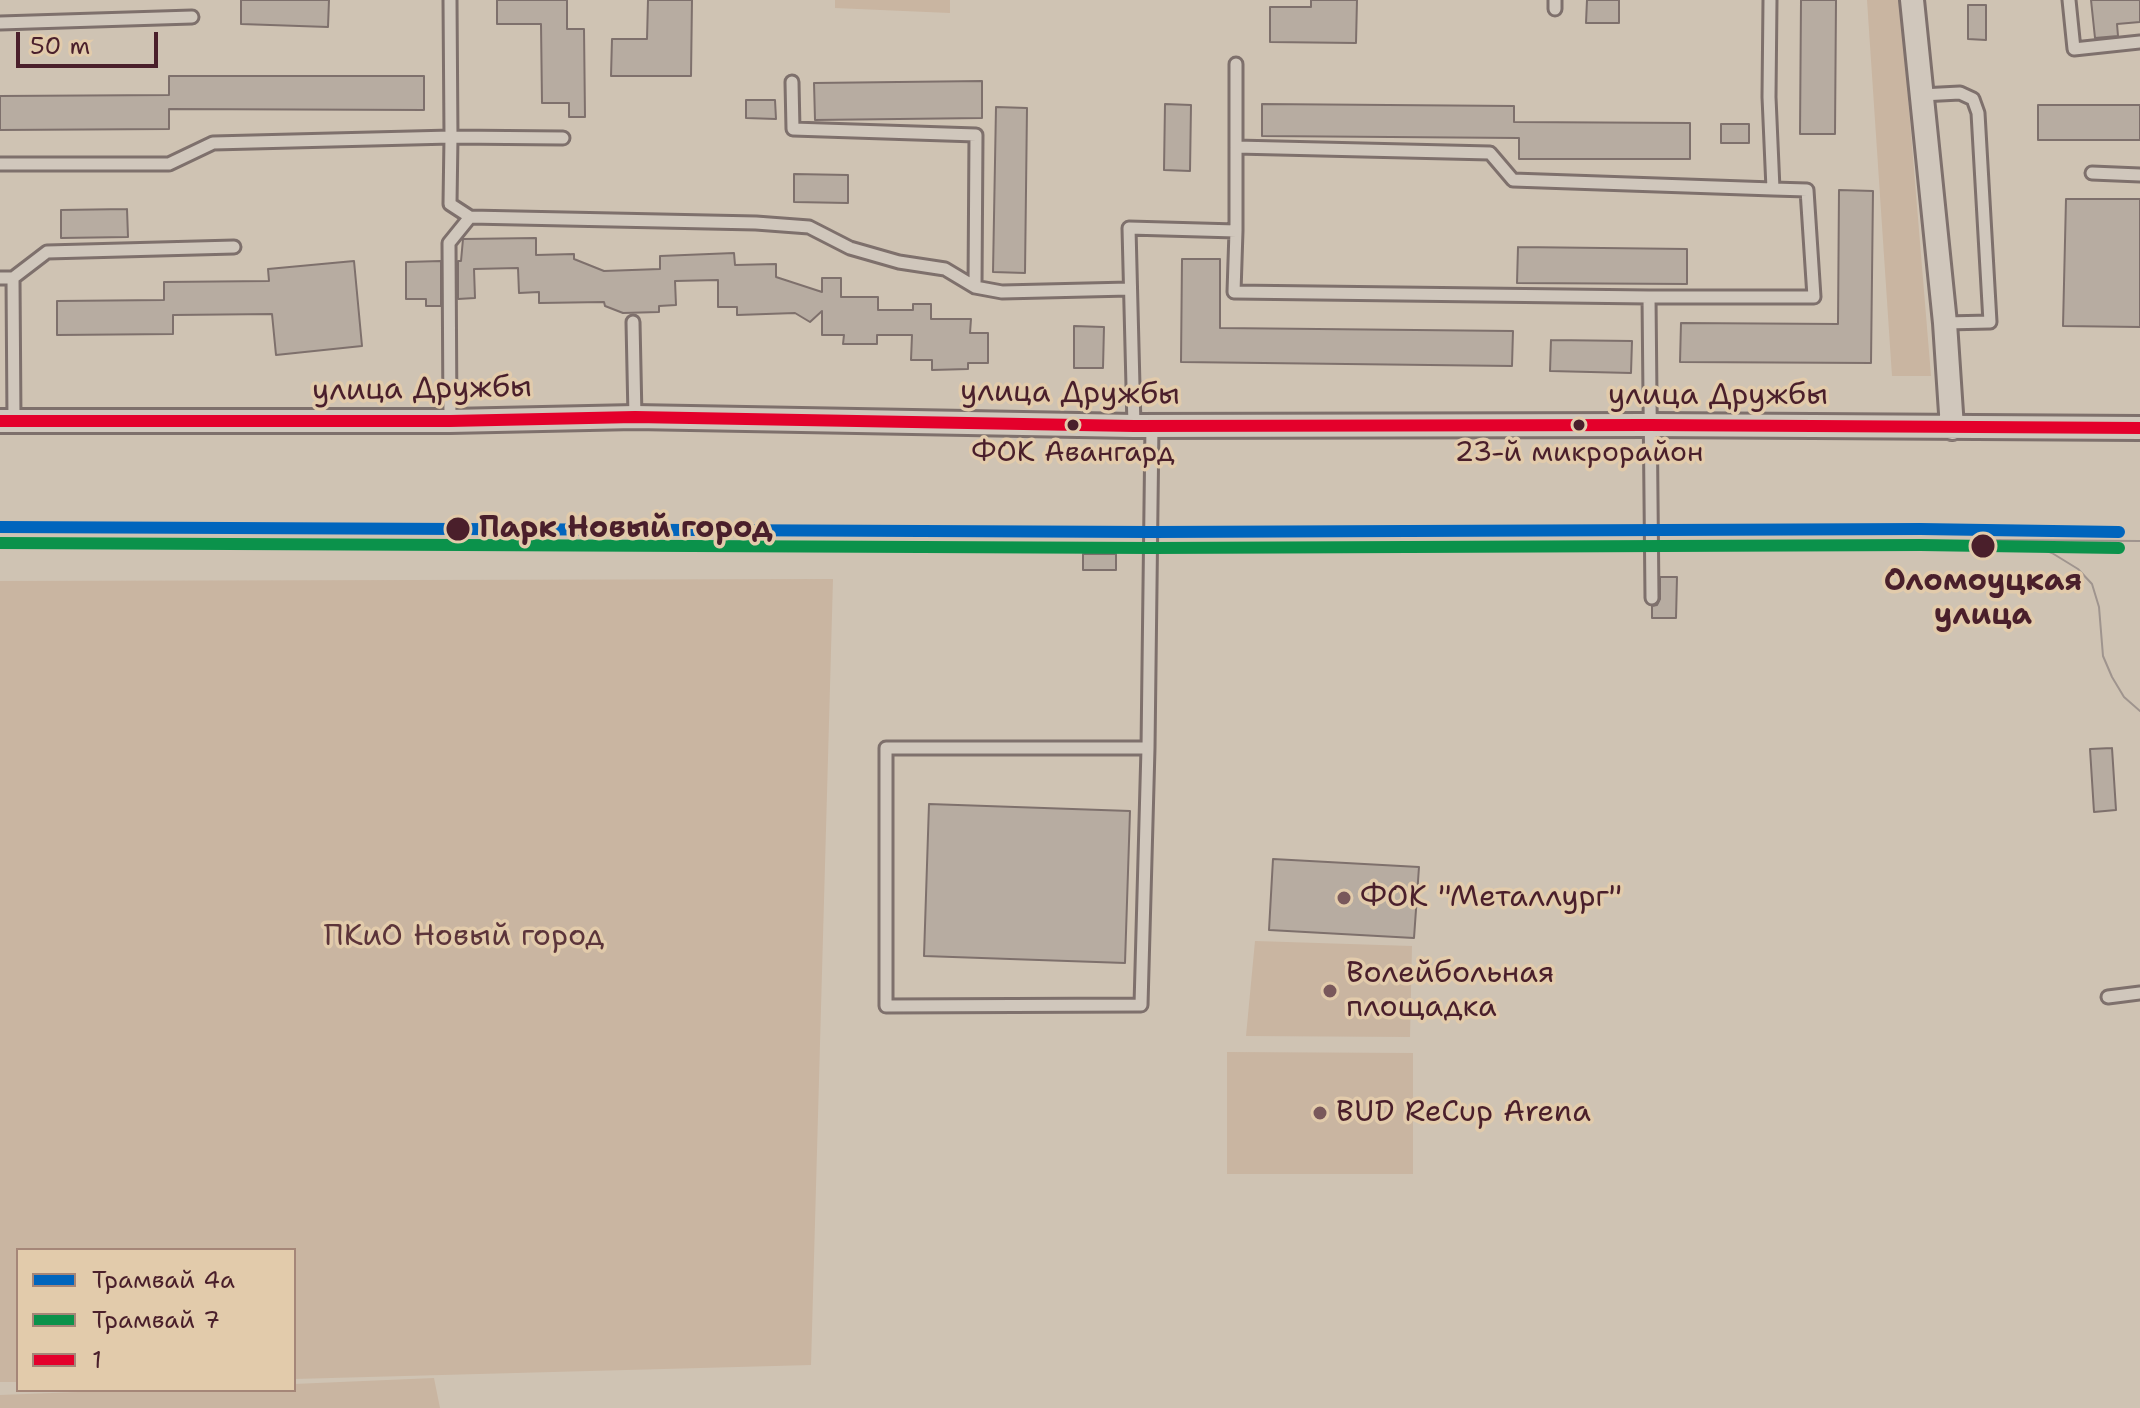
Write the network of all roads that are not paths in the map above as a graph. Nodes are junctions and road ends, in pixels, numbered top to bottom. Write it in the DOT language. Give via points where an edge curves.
graph roads {
  1 [pos="450,0"];
  2 [pos="1770,0"];
  3 [pos="1912,0"];
  4 [pos="2069,0"];
  5 [pos="192,17"];
  6 [pos="0,23"];
  7 [pos="2140,42"];
  8 [pos="1236,64"];
  9 [pos="792,82"];
  10 [pos="1920,95"];
  11 [pos="451,137"];
  12 [pos="563,138"];
  13 [pos="1236,147"];
  14 [pos="0,164"];
  15 [pos="2092,173"];
  16 [pos="2140,175"];
  17 [pos="1773,189"];
  18 [pos="470,217"];
  19 [pos="1236,231"];
  20 [pos="234,247"];
  21 [pos="0,278"];
  22 [pos="13,278"];
  23 [pos="975,287"];
  24 [pos="1129,289"];
  25 [pos="1649,297"];
  26 [pos="633,322"];
  27 [pos="1945,323"];
  28 [pos="635,417"];
  29 [pos="7,421"];
  30 [pos="450,421"];
  31 [pos="1649,425"];
  32 [pos="1143,426"];
  33 [pos="1952,428"];
  34 [pos="2140,428"];
  35 [pos="1652,598"];
  36 [pos="1148,748"];
  37 [pos="2140,993"];
  38 [pos="2108,997"];
  1 -- 11 [label="lane"];
  2 -- 17 [label="lane"];
  3 -- 10 [label="street"];
  4 -- 7 [label="lane" via="2074,49"];
  5 -- 6 [label="lane"];
  8 -- 13 [label="lane"];
  9 -- 23 [label="lane" via="793,129 976,135"];
  10 -- 27 [label="street"];
  10 -- 27 [label="lane" via="1960,93 1973,99 1978,113 1990,322"];
  11 -- 12 [label="lane"];
  11 -- 14 [label="lane" via="213,143 169,164"];
  11 -- 18 [label="lane" via="450,204"];
  13 -- 17 [label="lane" via="1490,153 1513,180"];
  13 -- 19 [label="lane"];
  15 -- 16 [label="lane"];
  17 -- 25 [label="lane" via="1807,190 1814,297"];
  18 -- 23 [label="lane" via="809,227 850,248 945,269"];
  18 -- 30 [label="lane" via="449,243"];
  19 -- 24 [label="lane" via="1129,228"];
  19 -- 25 [label="lane" via="1234,292"];
  20 -- 22 [label="lane" via="47,252"];
  21 -- 22 [label="lane"];
  22 -- 29 [label="lane"];
  23 -- 24 [label="lane" via="1002,292"];
  24 -- 32 [label="lane"];
  25 -- 31 [label="lane"];
  26 -- 28 [label="lane"];
  27 -- 33 [label="street"];
  28 -- 30 [label="street, улица Дружбы"];
  28 -- 32 [label="street, улица Дружбы"];
  29 -- 30 [label="street, улица Дружбы"];
  31 -- 32 [label="street, улица Дружбы"];
  31 -- 33 [label="street, улица Дружбы"];
  31 -- 35 [label="lane"];
  32 -- 36 [label="lane"];
  33 -- 34 [label="street, улица Дружбы"];
  36 -- 36 [label="lane" via="1141,1005 886,1006 886,748"];
  37 -- 38 [label="lane"];
}
